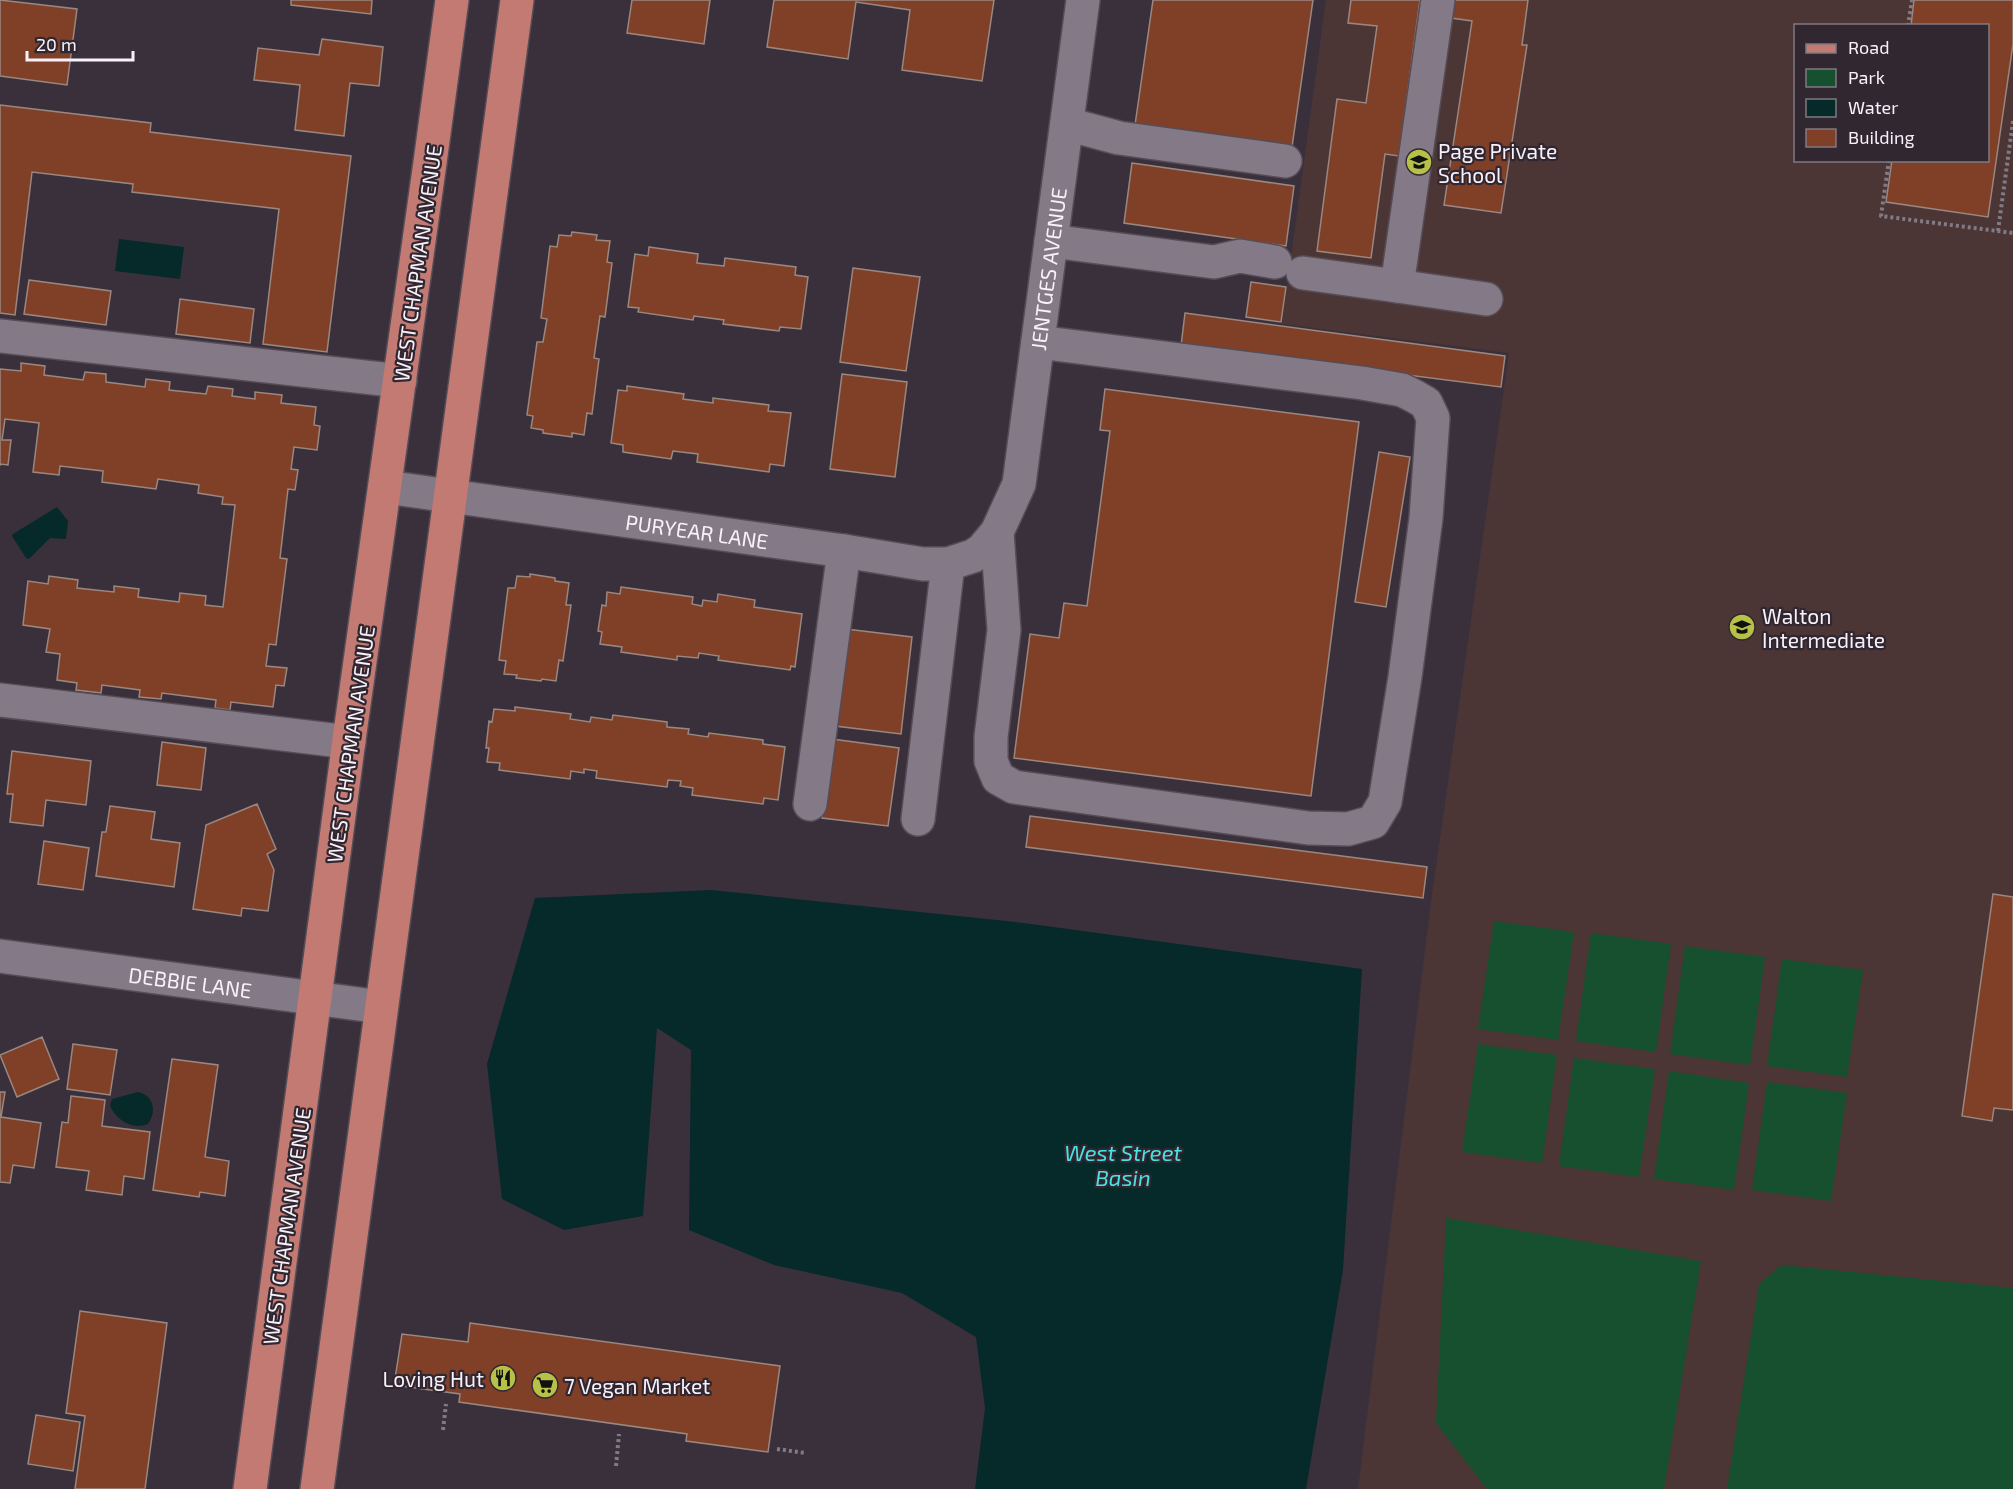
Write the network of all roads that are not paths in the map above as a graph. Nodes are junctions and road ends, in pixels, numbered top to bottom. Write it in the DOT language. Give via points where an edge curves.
graph roads {
  1 [pos="452,0"];
  2 [pos="517,0"];
  3 [pos="1083,0"];
  4 [pos="1438,0"];
  5 [pos="1066,124"];
  6 [pos="1285,161"];
  7 [pos="1051,241"];
  8 [pos="1397,286"];
  9 [pos="1486,299"];
  10 [pos="0,336"];
  11 [pos="1038,342"];
  12 [pos="400,381"];
  13 [pos="386,487"];
  14 [pos="450,497"];
  15 [pos="997,532"];
  16 [pos="844,551"];
  17 [pos="948,564"];
  18 [pos="0,700"];
  19 [pos="349,742"];
  20 [pos="810,804"];
  21 [pos="918,819"];
  22 [pos="0,956"];
  23 [pos="316,998"];
  24 [pos="381,1007"];
  25 [pos="250,1489"];
  26 [pos="317,1489"];
  1 -- 12 [label="main road, WEST CHAPMAN AVENUE"];
  2 -- 14 [label="main road"];
  3 -- 5 [label="street, JENTGES AVENUE"];
  4 -- 8 [label="street"];
  5 -- 6 [label="street" via="1119,138"];
  5 -- 7 [label="street, JENTGES AVENUE"];
  7 -- 8 [label="street" via="1214,262 1240,256"];
  7 -- 11 [label="street, JENTGES AVENUE"];
  8 -- 9 [label="street"];
  10 -- 12 [label="street"];
  11 -- 15 [label="street, JENTGES AVENUE" via="1019,484"];
  11 -- 15 [label="street" via="1362,383 1402,390 1426,403 1433,418 1426,518 1385,802 1373,822 1348,829 1308,828 1014,788 998,778 991,760 1004,630"];
  12 -- 13 [label="main road, WEST CHAPMAN AVENUE"];
  13 -- 14 [label="street, PURYEAR LANE"];
  13 -- 19 [label="main road, WEST CHAPMAN AVENUE"];
  14 -- 16 [label="street, PURYEAR LANE"];
  14 -- 24 [label="main road"];
  15 -- 17 [label="street, PURYEAR LANE" via="973,556"];
  16 -- 17 [label="street, PURYEAR LANE" via="923,564"];
  16 -- 20 [label="street"];
  17 -- 21 [label="street"];
  18 -- 19 [label="street"];
  19 -- 23 [label="main road, WEST CHAPMAN AVENUE"];
  22 -- 23 [label="street, DEBBIE LANE"];
  23 -- 24 [label="street, DEBBIE LANE"];
  23 -- 25 [label="main road, WEST CHAPMAN AVENUE"];
  24 -- 26 [label="main road"];
}
